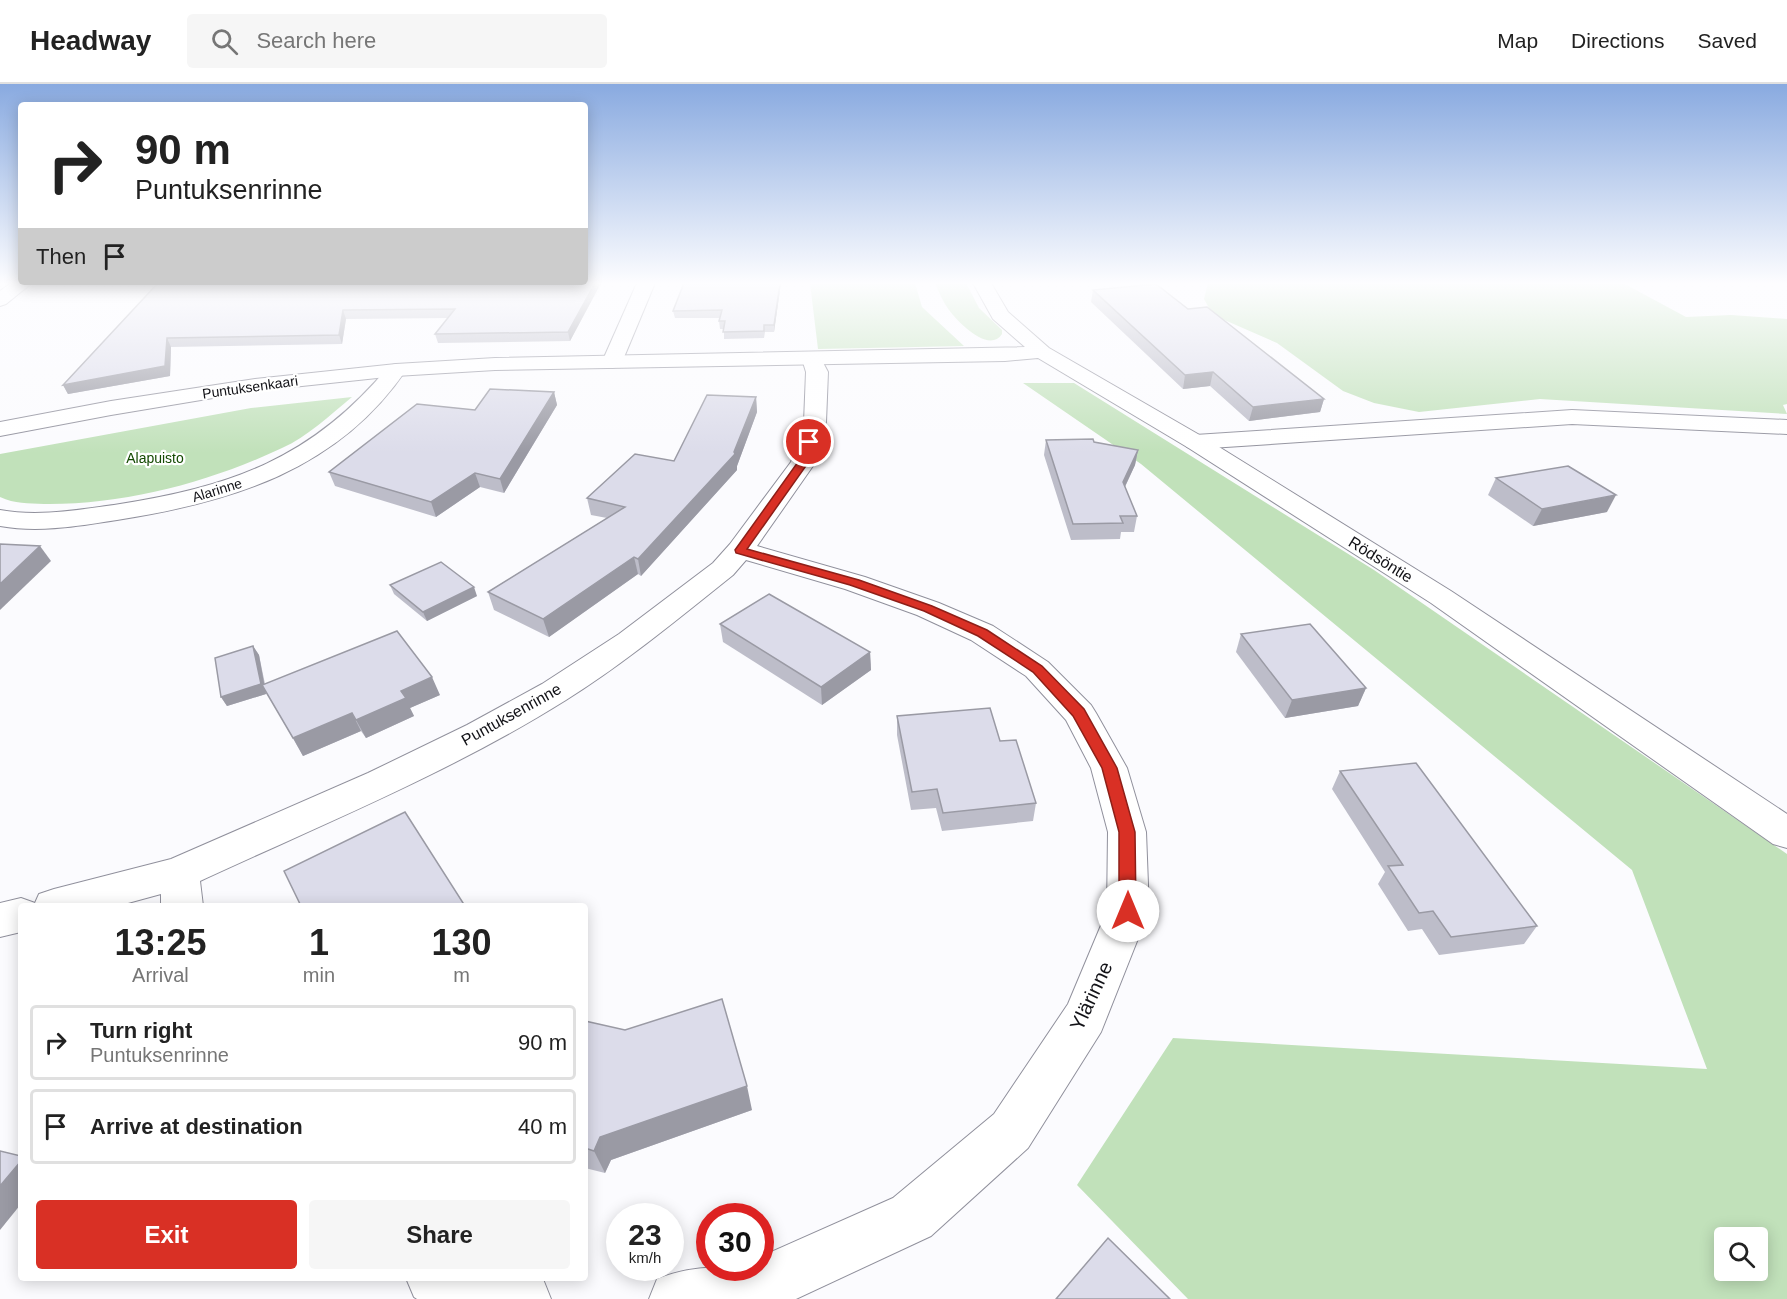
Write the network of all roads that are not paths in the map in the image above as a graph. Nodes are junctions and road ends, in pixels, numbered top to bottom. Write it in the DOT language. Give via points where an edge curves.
graph roads {
  1 [pos="622,340"];
  2 [pos="1028,340"];
  3 [pos="1042,352"];
  4 [pos="812,359"];
  5 [pos="612,362"];
  6 [pos="396,370"];
  7 [pos="1787,427"];
  8 [pos="0,429"];
  9 [pos="1195,442"];
  10 [pos="0,518"];
  11 [pos="740,550"];
  12 [pos="1787,833"];
  13 [pos="180,889"];
  14 [pos="76,903"];
  15 [pos="18,916"];
  16 [pos="0,920"];
  17 [pos="442,1281"];
  18 [pos="523,1299"];
  19 [pos="677,1299"];
  1 -- 5 [label="street"];
  2 -- 3 [label="street, Rödsöntie"];
  3 -- 4 [label="street, Puntuksenkaari"];
  3 -- 9 [label="street, Rödsöntie"];
  4 -- 5 [label="street, Puntuksenkaari"];
  4 -- 11 [label="street, Puntuksenrinne" via="817,372 815,422 803,463"];
  5 -- 6 [label="street, Puntuksenkaari"];
  6 -- 8 [label="street, Puntuksenkaari" via="255,385"];
  6 -- 10 [label="street, Alarinne" via="360,412 333,435 274,470 234,486 173,503 56,521"];
  7 -- 9 [label="street" via="1572,417"];
  9 -- 12 [label="street, Rödsöntie" via="1441,597"];
  11 -- 13 [label="street, Puntuksenrinne" via="693,594 554,692"];
  11 -- 19 [label="street, Ylärinne" via="928,609 982,633 1037,669 1079,713 1109,768 1127,832 1128,911 1085,1017 1011,1131 912,1217 767,1284"];
  13 -- 14 [label="street, Puntuksenrinne"];
  15 -- 16 [label="street"];
  17 -- 18 [label="street" via="493,1297"];
}
